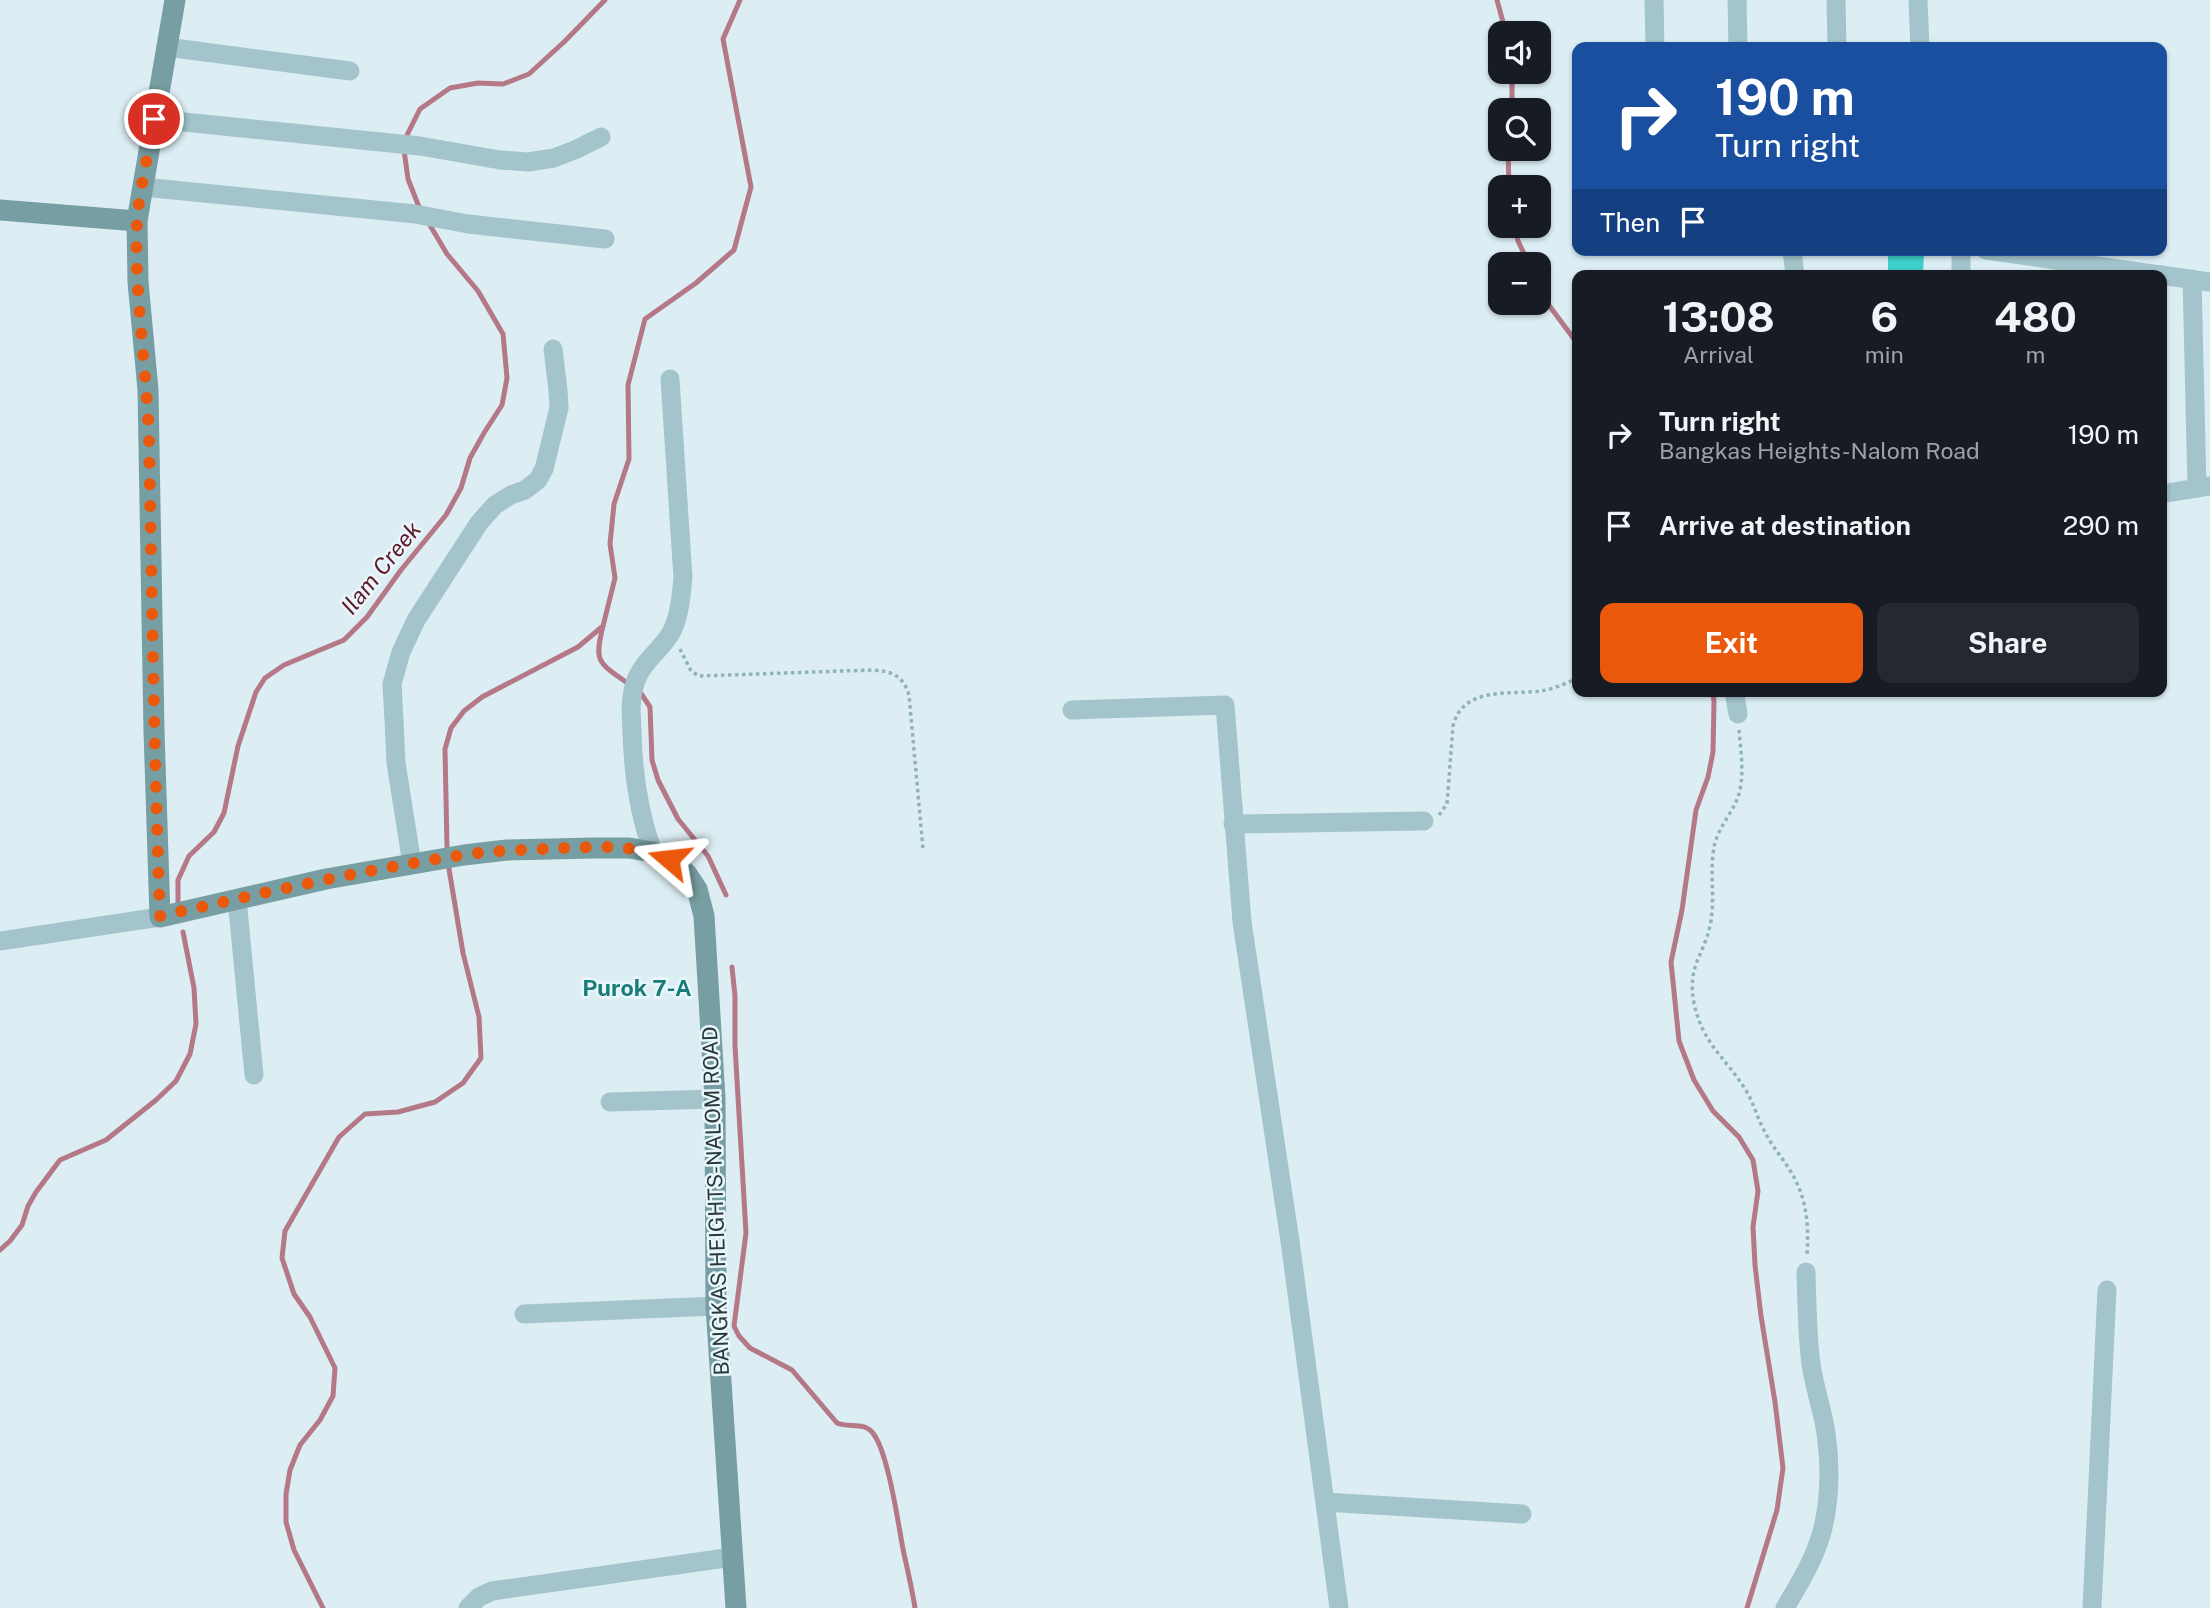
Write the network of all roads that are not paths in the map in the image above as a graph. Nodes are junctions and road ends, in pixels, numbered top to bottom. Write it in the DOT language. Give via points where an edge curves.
graph roads {
  1 [pos="175,0"];
  2 [pos="1654,0"];
  3 [pos="1737,0"];
  4 [pos="1836,0"];
  5 [pos="1919,0"];
  6 [pos="1655,42"];
  7 [pos="1738,42"];
  8 [pos="1837,42"];
  9 [pos="1920,42"];
  10 [pos="166,47"];
  11 [pos="350,71"];
  12 [pos="154,119"];
  13 [pos="601,137"];
  14 [pos="143,187"];
  15 [pos="0,210"];
  16 [pos="137,221"];
  17 [pos="606,239"];
  18 [pos="2005,256"];
  19 [pos="2039,267"];
  20 [pos="2083,270"];
  21 [pos="2167,276"];
  22 [pos="2201,280"];
  23 [pos="553,349"];
  24 [pos="670,379"];
  25 [pos="2203,487"];
  26 [pos="2167,493"];
  27 [pos="1735,697"];
  28 [pos="1072,710"];
  29 [pos="1738,714"];
  30 [pos="1424,821"];
  31 [pos="1233,824"];
  32 [pos="653,852"];
  33 [pos="412,864"];
  34 [pos="237,899"];
  35 [pos="160,916"];
  36 [pos="0,941"];
  37 [pos="254,1075"];
  38 [pos="715,1099"];
  39 [pos="610,1102"];
  40 [pos="1806,1272"];
  41 [pos="2107,1290"];
  42 [pos="716,1306"];
  43 [pos="524,1314"];
  44 [pos="1325,1502"];
  45 [pos="1522,1514"];
  46 [pos="733,1557"];
  47 [pos="468,1608"];
  48 [pos="736,1608"];
  49 [pos="1339,1608"];
  50 [pos="1785,1608"];
  51 [pos="2092,1608"];
  1 -- 10 [label="street"];
  2 -- 6 [label="street"];
  3 -- 7 [label="street"];
  4 -- 8 [label="street"];
  5 -- 9 [label="street"];
  10 -- 11 [label="street"];
  10 -- 12 [label="street"];
  12 -- 13 [label="street" via="420,146 519,161 554,158"];
  12 -- 14 [label="street"];
  14 -- 16 [label="street"];
  14 -- 17 [label="street"];
  15 -- 16 [label="street"];
  16 -- 35 [label="street" via="148,390"];
  18 -- 19 [label="street"];
  19 -- 20 [label="street"];
  21 -- 22 [label="street"];
  22 -- 25 [label="street"];
  23 -- 33 [label="street" via="559,408 544,469 538,480 495,505 479,523 416,620 392,684 396,763"];
  24 -- 32 [label="street" via="683,578 680,610 672,631 635,682 631,708 637,797"];
  25 -- 26 [label="street"];
  27 -- 29 [label="street"];
  28 -- 31 [label="street" via="1225,705"];
  30 -- 31 [label="street"];
  31 -- 44 [label="street" via="1242,922"];
  32 -- 33 [label="street, BANGKAS HEIGHTS-NALOM ROAD" via="629,848 508,850"];
  32 -- 38 [label="street, BANGKAS HEIGHTS-NALOM ROAD" via="687,874 697,889 704,916"];
  33 -- 34 [label="street, BANGKAS HEIGHTS-NALOM ROAD"];
  34 -- 35 [label="street, BANGKAS HEIGHTS-NALOM ROAD"];
  34 -- 37 [label="street"];
  35 -- 36 [label="street"];
  38 -- 39 [label="street"];
  38 -- 42 [label="street, BANGKAS HEIGHTS-NALOM ROAD"];
  40 -- 50 [label="street" via="1811,1367 1825,1426 1827,1503 1810,1563"];
  41 -- 51 [label="street"];
  42 -- 43 [label="street"];
  42 -- 46 [label="street, BANGKAS HEIGHTS-NALOM ROAD"];
  44 -- 45 [label="street"];
  44 -- 49 [label="street"];
  46 -- 47 [label="street" via="492,1591"];
  46 -- 48 [label="street, BANGKAS HEIGHTS-NALOM ROAD"];
}
